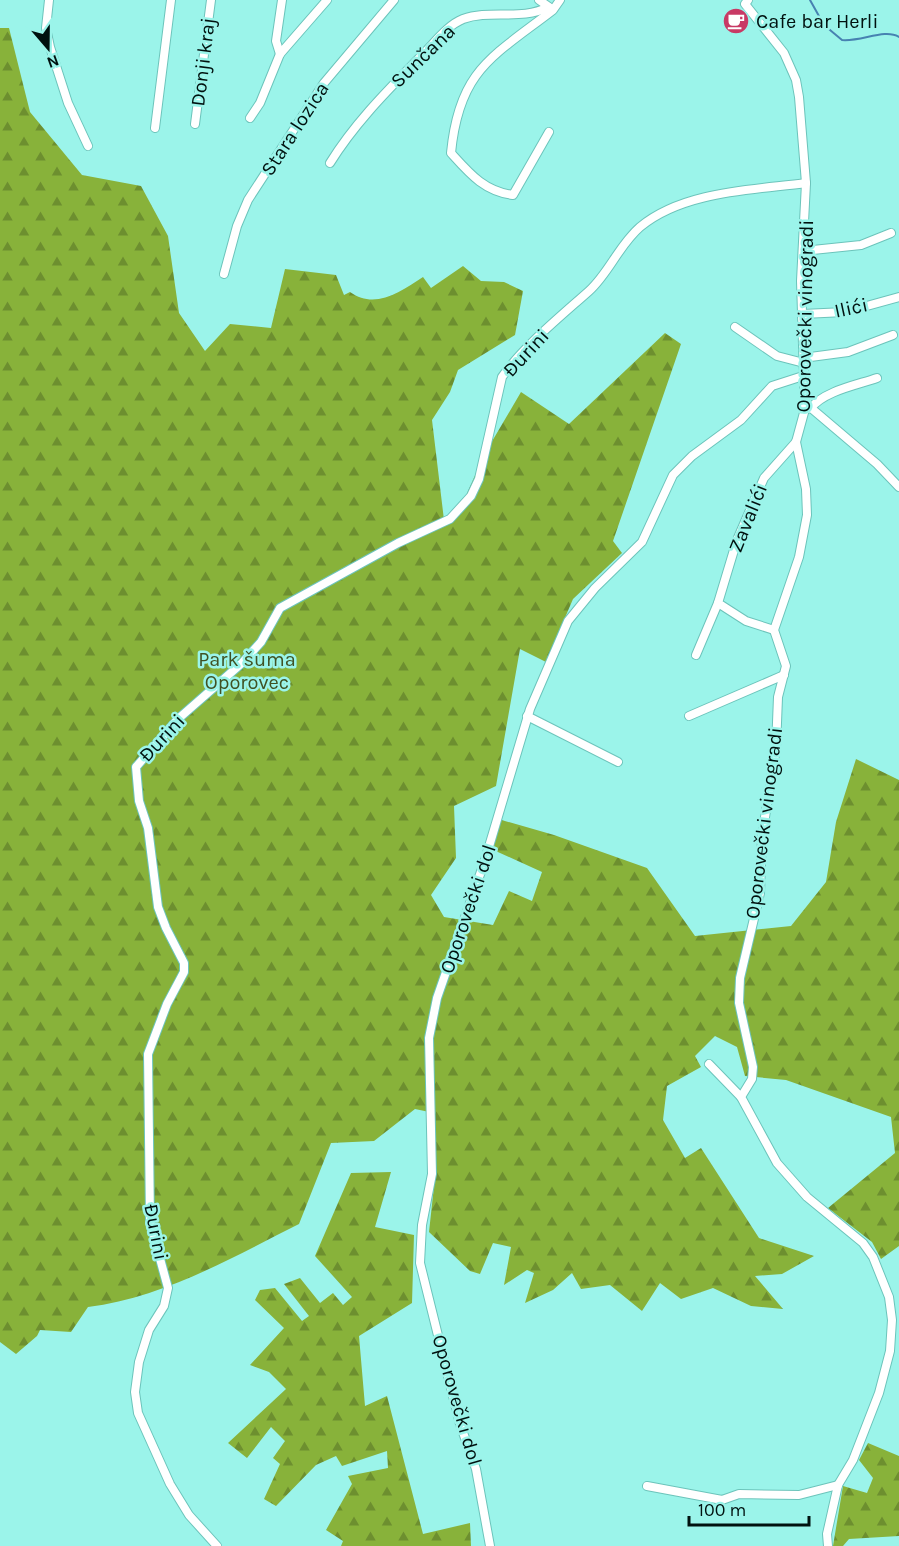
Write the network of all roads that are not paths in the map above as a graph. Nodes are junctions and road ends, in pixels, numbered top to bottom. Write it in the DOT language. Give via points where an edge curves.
graph roads {
  1 [pos="50,0"];
  2 [pos="171,0"];
  3 [pos="211,0"];
  4 [pos="282,0"];
  5 [pos="327,0"];
  6 [pos="394,0"];
  7 [pos="539,0"];
  8 [pos="560,0"];
  9 [pos="745,1"];
  10 [pos="550,9"];
  11 [pos="280,54"];
  12 [pos="250,118"];
  13 [pos="195,124"];
  14 [pos="155,128"];
  15 [pos="549,132"];
  16 [pos="87,146"];
  17 [pos="330,163"];
  18 [pos="806,183"];
  19 [pos="891,233"];
  20 [pos="803,250"];
  21 [pos="224,274"];
  22 [pos="899,297"];
  23 [pos="803,314"];
  24 [pos="735,327"];
  25 [pos="893,335"];
  26 [pos="803,360"];
  27 [pos="803,376"];
  28 [pos="877,378"];
  29 [pos="808,409"];
  30 [pos="796,442"];
  31 [pos="899,487"];
  32 [pos="718,603"];
  33 [pos="774,630"];
  34 [pos="696,655"];
  35 [pos="784,675"];
  36 [pos="527,716"];
  37 [pos="689,716"];
  38 [pos="618,762"];
  39 [pos="709,1064"];
  40 [pos="741,1097"];
  41 [pos="838,1485"];
  42 [pos="647,1486"];
  43 [pos="217,1546"];
  44 [pos="490,1546"];
  45 [pos="828,1546"];
  1 -- 16 [label="street" via="46,28 50,47"];
  2 -- 14 [label="street"];
  3 -- 13 [label="street, Donji kraj"];
  4 -- 11 [label="street" via="276,41"];
  5 -- 11 [label="street"];
  6 -- 21 [label="street, Stara lozica" via="324,83 248,200"];
  7 -- 10 [label="street"];
  8 -- 10 [label="street"];
  9 -- 18 [label="street, Oporovečki vinogradi" via="784,53 796,80"];
  10 -- 15 [label="street" via="474,75 454,121 451,153 477,183 496,193 513,195"];
  10 -- 17 [label="street, Sunčana" via="475,16 453,24 387,92 343,142"];
  11 -- 12 [label="street"];
  18 -- 20 [label="street, Oporovečki vinogradi"];
  18 -- 43 [label="street, Đurini" via="722,194 657,215 639,228 590,290 565,309 502,377 479,479 471,496 450,519 384,550 280,608 261,642 242,663 178,719 136,767 158,907 184,963 184,972 148,1054 150,1222 168,1288 164,1306 149,1330 135,1392 138,1413 170,1484 189,1515"];
  19 -- 20 [label="street" via="861,245"];
  20 -- 23 [label="street, Oporovečki vinogradi"];
  22 -- 23 [label="street, Ilići" via="845,312"];
  23 -- 26 [label="street, Oporovečki vinogradi"];
  24 -- 26 [label="street" via="777,356"];
  25 -- 26 [label="street" via="848,352"];
  26 -- 27 [label="street, Oporovečki vinogradi"];
  27 -- 29 [label="street, Oporovečki vinogradi"];
  27 -- 36 [label="street, Oporovečki dol" via="772,386 741,420 673,475 642,542 568,621"];
  28 -- 29 [label="street"];
  29 -- 30 [label="street, Oporovečki vinogradi"];
  29 -- 31 [label="street" via="877,464"];
  30 -- 32 [label="street, Zavalići" via="764,478 737,540"];
  30 -- 33 [label="street, Oporovečki vinogradi" via="807,514 799,557"];
  32 -- 33 [label="street" via="746,621"];
  32 -- 34 [label="street, Zavalići"];
  33 -- 35 [label="street, Oporovečki vinogradi" via="784,654"];
  35 -- 37 [label="street"];
  35 -- 40 [label="street, Oporovečki vinogradi" via="762,836 760,892 740,978 739,1002 753,1067 752,1079"];
  36 -- 38 [label="street"];
  36 -- 44 [label="street, Oporovečki dol" via="485,860 437,998 429,1038 432,1174 419,1246 423,1282 460,1424 476,1469"];
  39 -- 40 [label="street"];
  40 -- 41 [label="street" via="777,1163 807,1197 863,1243 889,1297 890,1351 879,1393 853,1460"];
  41 -- 42 [label="street" via="799,1495 739,1494 722,1500"];
  41 -- 45 [label="street"];
}
